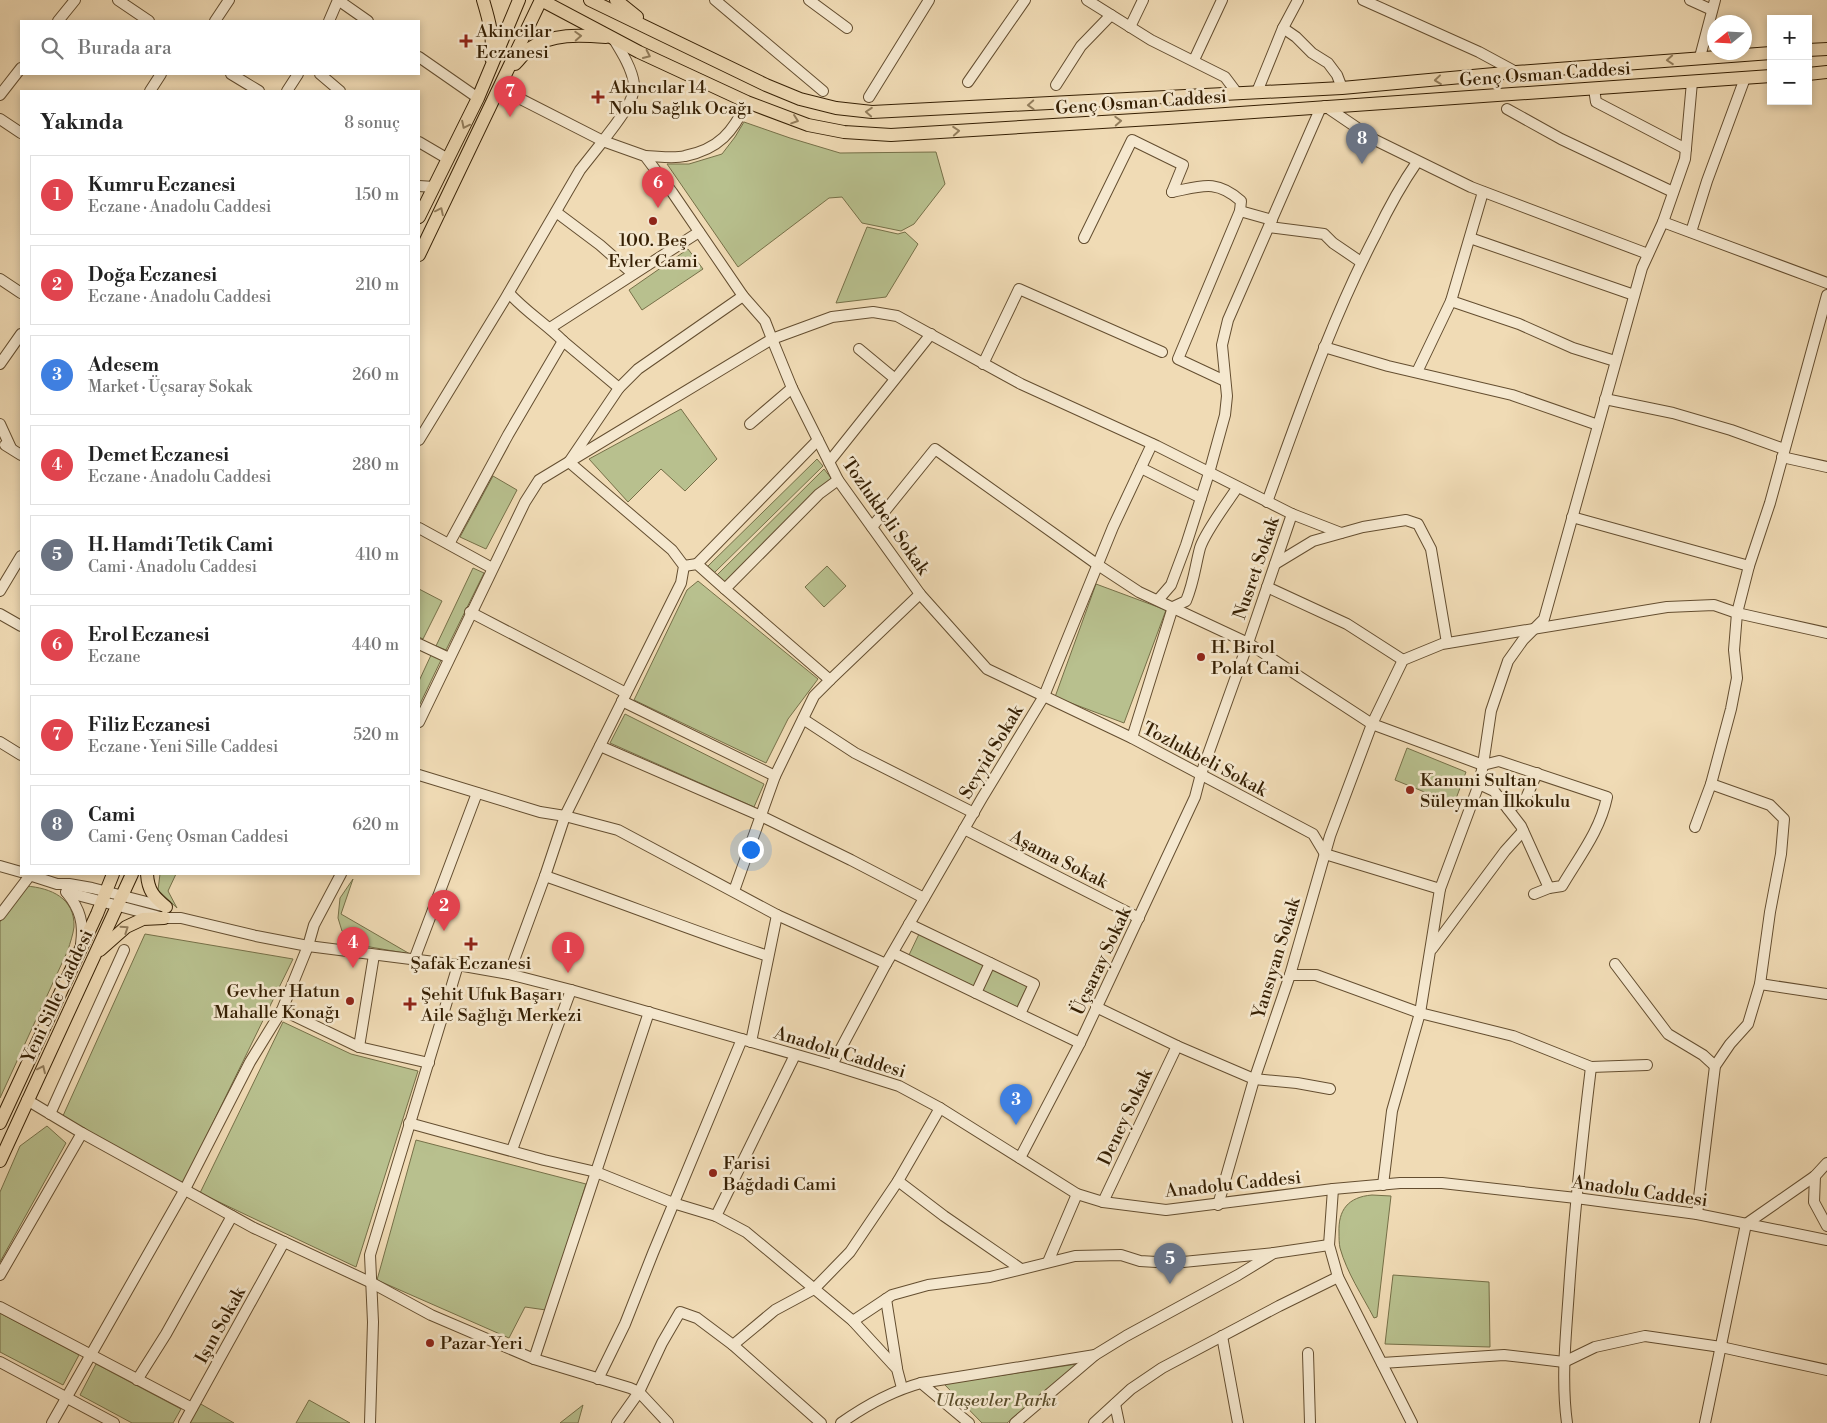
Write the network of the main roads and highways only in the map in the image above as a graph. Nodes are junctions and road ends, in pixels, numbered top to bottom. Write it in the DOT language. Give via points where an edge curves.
graph roads {
  1 [pos="482,0"];
  2 [pos="518,0"];
  3 [pos="541,0"];
  4 [pos="590,0"];
  5 [pos="616,0"];
  6 [pos="650,28"];
  7 [pos="612,37"];
  8 [pos="1827,49"];
  9 [pos="1812,50"];
  10 [pos="1767,53"];
  11 [pos="490,72"];
  12 [pos="507,72"];
  13 [pos="1827,72"];
  14 [pos="1812,74"];
  15 [pos="1767,76"];
  16 [pos="420,215"];
  17 [pos="420,253"];
  18 [pos="113,875"];
  19 [pos="132,875"];
  20 [pos="146,875"];
  21 [pos="95,956"];
  22 [pos="0,1123"];
  23 [pos="0,1162"];
  1 -- 11 [label="main road" via="493,44"];
  2 -- 11 [label="main road"];
  3 -- 7 [label="main road, Genç Osman Caddesi"];
  3 -- 12 [label="main road"];
  4 -- 6 [label="main road, Genç Osman Caddesi"];
  5 -- 6 [label="main road"];
  10 -- 6 [label="main road, Genç Osman Caddesi, one-way" via="1342,88 872,112 800,99"];
  12 -- 7 [label="main road, one-way" via="529,49 551,38 581,35"];
  7 -- 15 [label="main road, Genç Osman Caddesi, one-way" via="747,102 808,124 844,132 891,135"];
  8 -- 9 [label="main road"];
  11 -- 16 [label="main road, one-way"];
  17 -- 12 [label="main road, one-way"];
  13 -- 14 [label="main road"];
  18 -- 22 [label="main road, Yeni Sille Caddesi"];
  19 -- 21 [label="main road, Yeni Sille Caddesi"];
  21 -- 20 [label="main road, one-way" via="126,927 165,912 153,895"];
  23 -- 21 [label="main road, Yeni Sille Caddesi, one-way"];
}
